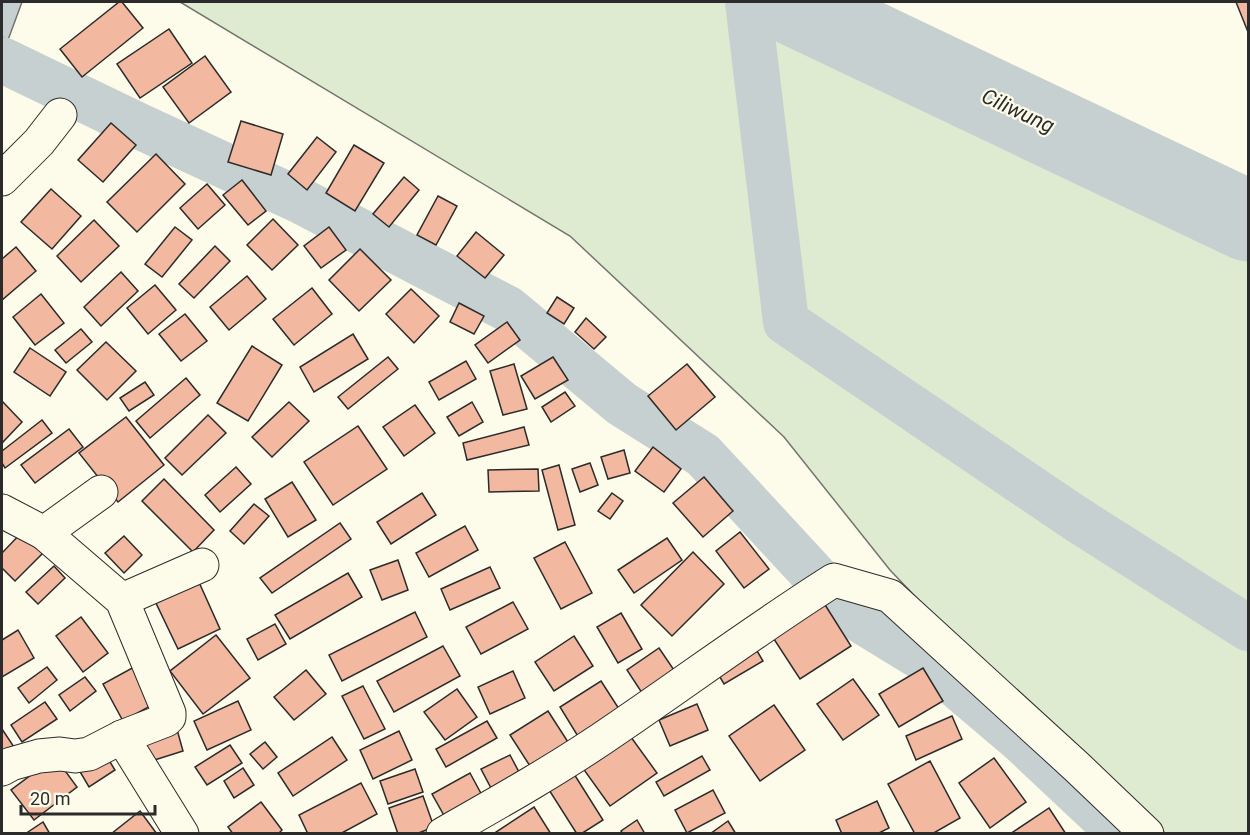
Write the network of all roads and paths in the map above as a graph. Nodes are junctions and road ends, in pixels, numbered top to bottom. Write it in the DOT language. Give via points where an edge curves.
graph roads {
  1 [pos="60,115"];
  2 [pos="2,179"];
  3 [pos="101,492"];
  4 [pos="2,511"];
  5 [pos="44,533"];
  6 [pos="202,565"];
  7 [pos="122,600"];
  8 [pos="122,737"];
  9 [pos="2,769"];
  10 [pos="182,834"];
  11 [pos="443,834"];
  12 [pos="1147,834"];
  1 -- 2 [label="street"];
  3 -- 5 [label="street"];
  4 -- 5 [label="street"];
  5 -- 7 [label="street"];
  6 -- 7 [label="street"];
  7 -- 8 [label="street" via="169,713 166,720"];
  8 -- 9 [label="street" via="88,754 39,756"];
  8 -- 10 [label="street"];
  11 -- 12 [label="street" via="618,728 834,580 890,596"];
}
